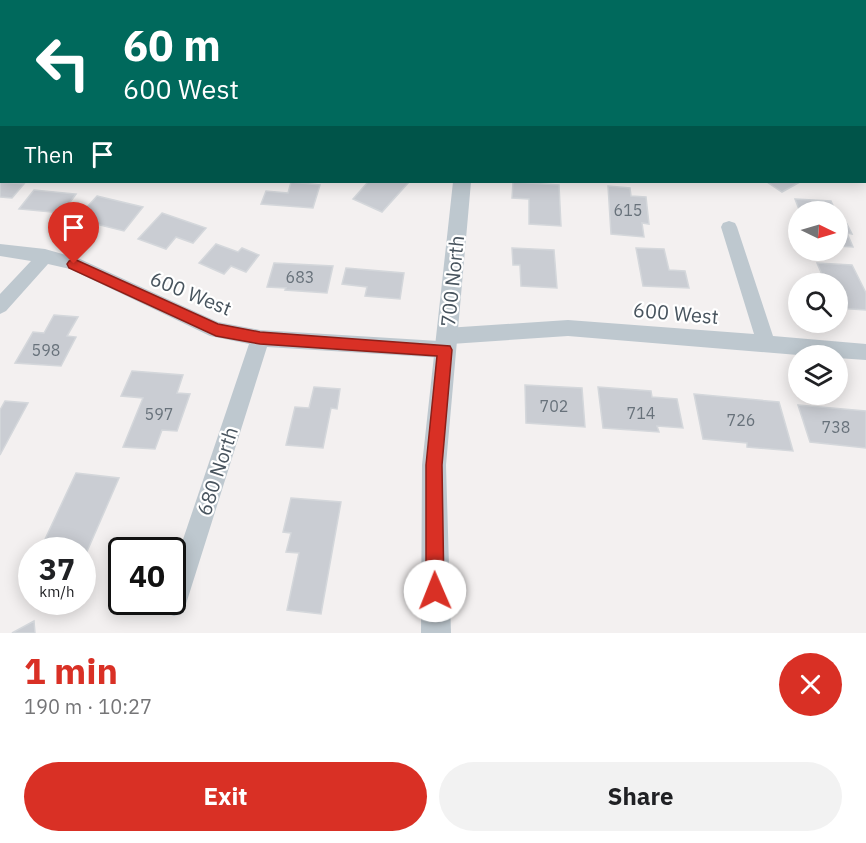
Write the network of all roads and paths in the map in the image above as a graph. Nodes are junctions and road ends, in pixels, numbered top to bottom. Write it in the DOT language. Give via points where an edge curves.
graph roads {
  1 [pos="79,0"];
  2 [pos="108,0"];
  3 [pos="462,183"];
  4 [pos="729,227"];
  5 [pos="0,250"];
  6 [pos="45,256"];
  7 [pos="0,306"];
  8 [pos="260,338"];
  9 [pos="446,343"];
  10 [pos="766,343"];
  11 [pos="866,351"];
  12 [pos="186,567"];
  13 [pos="436,633"];
  1 -- 2 [label="street"];
  3 -- 9 [label="street, 700 North"];
  4 -- 10 [label="street"];
  5 -- 6 [label="street, 600 West"];
  6 -- 7 [label="street"];
  6 -- 8 [label="street, 600 West" via="74,264 216,330"];
  8 -- 9 [label="street, 600 West"];
  8 -- 12 [label="street, 680 North"];
  9 -- 10 [label="street, 600 West" via="577,328"];
  9 -- 13 [label="street, 700 North" via="434,465"];
  10 -- 11 [label="street, 600 West"];
}
